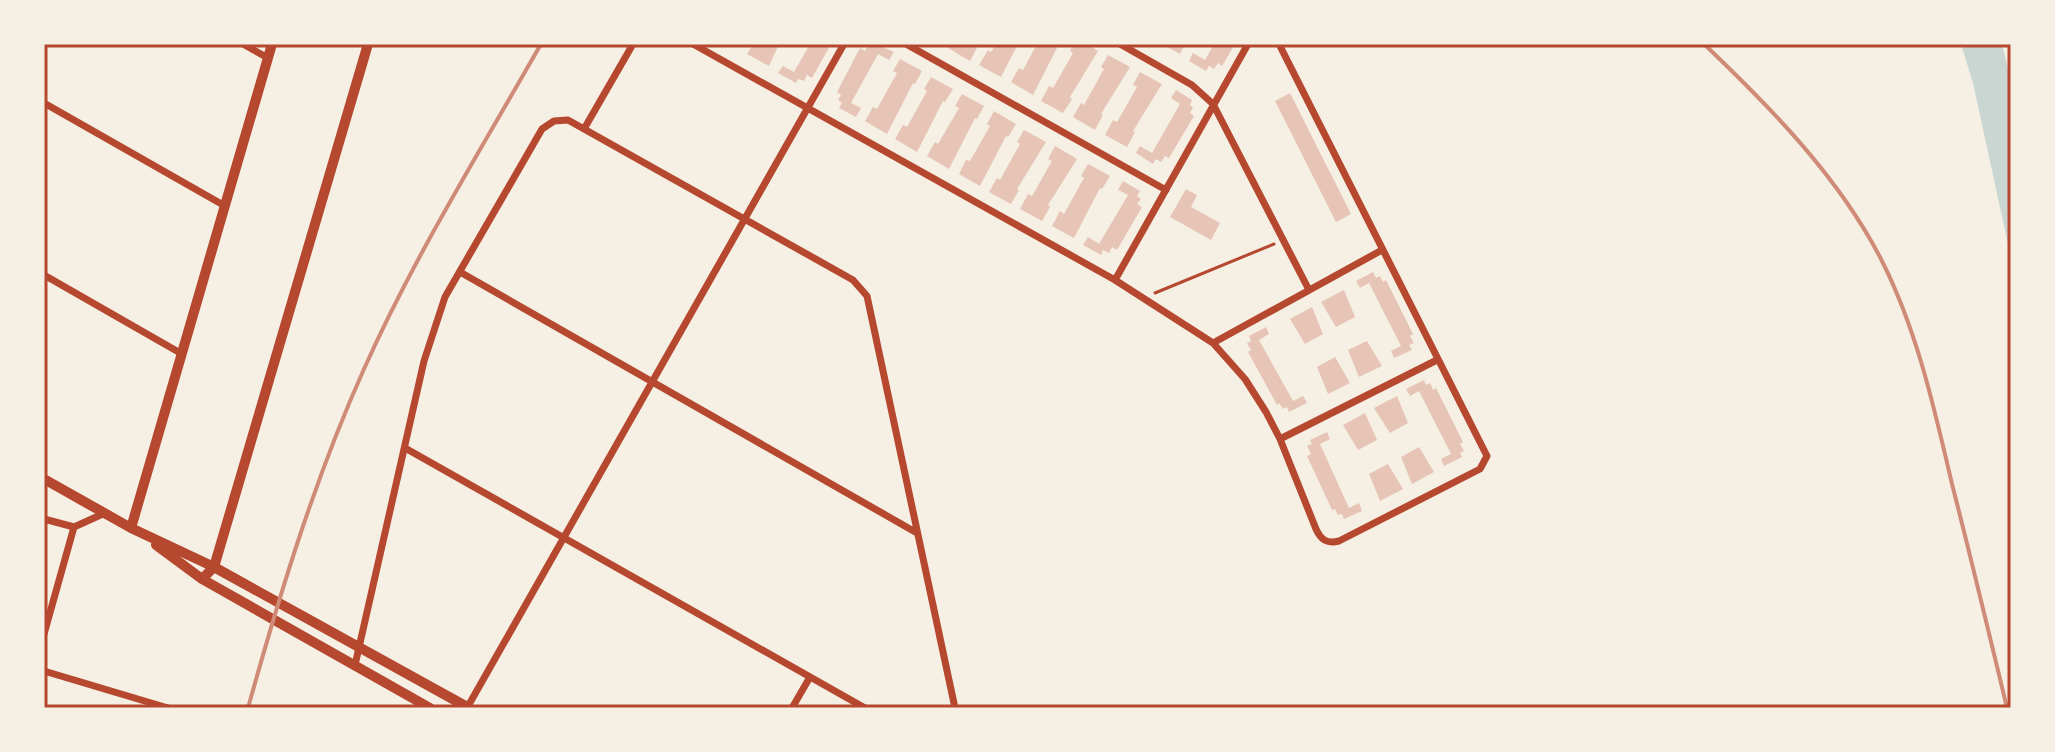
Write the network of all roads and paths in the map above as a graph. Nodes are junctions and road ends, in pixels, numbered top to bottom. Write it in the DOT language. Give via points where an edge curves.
graph roads {
  1 [pos="243,44"];
  2 [pos="272,44"];
  3 [pos="368,44"];
  4 [pos="633,44"];
  5 [pos="693,44"];
  6 [pos="844,44"];
  7 [pos="906,44"];
  8 [pos="1120,44"];
  9 [pos="1248,44"];
  10 [pos="1279,44"];
  11 [pos="268,58"];
  12 [pos="44,103"];
  13 [pos="1213,104"];
  14 [pos="808,107"];
  15 [pos="584,129"];
  16 [pos="1166,190"];
  17 [pos="225,206"];
  18 [pos="744,219"];
  19 [pos="1283,240"];
  20 [pos="1382,250"];
  21 [pos="460,272"];
  22 [pos="44,275"];
  23 [pos="1115,280"];
  24 [pos="1309,290"];
  25 [pos="1144,297"];
  26 [pos="1213,343"];
  27 [pos="182,354"];
  28 [pos="1437,360"];
  29 [pos="652,381"];
  30 [pos="1280,439"];
  31 [pos="405,448"];
  32 [pos="44,479"];
  33 [pos="105,513"];
  34 [pos="44,519"];
  35 [pos="74,527"];
  36 [pos="131,528"];
  37 [pos="917,533"];
  38 [pos="563,538"];
  39 [pos="214,567"];
  40 [pos="202,579"];
  41 [pos="44,634"];
  42 [pos="359,648"];
  43 [pos="355,665"];
  44 [pos="44,671"];
  45 [pos="810,677"];
  46 [pos="168,708"];
  47 [pos="430,708"];
  48 [pos="467,708"];
  49 [pos="792,708"];
  50 [pos="865,708"];
  51 [pos="955,708"];
  1 -- 11 [label="street"];
  2 -- 11 [label="main road"];
  3 -- 39 [label="main road"];
  4 -- 15 [label="street"];
  5 -- 14 [label="street"];
  6 -- 14 [label="street"];
  7 -- 16 [label="street"];
  8 -- 13 [label="street" via="1192,85"];
  9 -- 13 [label="street"];
  10 -- 20 [label="street"];
  11 -- 17 [label="main road"];
  12 -- 17 [label="street"];
  13 -- 16 [label="street"];
  13 -- 19 [label="street"];
  14 -- 18 [label="street"];
  14 -- 23 [label="street"];
  15 -- 18 [label="street"];
  15 -- 21 [label="street" via="568,120 542,129"];
  16 -- 23 [label="street"];
  17 -- 27 [label="main road"];
  18 -- 29 [label="street"];
  18 -- 37 [label="street" via="861,286 867,296"];
  19 -- 24 [label="street"];
  19 -- 25 [label="path"];
  20 -- 24 [label="street"];
  20 -- 28 [label="street"];
  21 -- 29 [label="street"];
  21 -- 31 [label="street" via="445,297 424,361"];
  22 -- 27 [label="street"];
  23 -- 25 [label="street"];
  24 -- 26 [label="street"];
  25 -- 26 [label="street"];
  26 -- 30 [label="street" via="1245,379"];
  27 -- 36 [label="main road"];
  28 -- 30 [label="street"];
  28 -- 30 [label="street" via="1486,451 1486,461 1480,469 1339,541 1325,541 1316,529"];
  29 -- 37 [label="street"];
  29 -- 38 [label="street"];
  31 -- 38 [label="street"];
  31 -- 42 [label="street"];
  32 -- 33 [label="main road"];
  33 -- 35 [label="street"];
  33 -- 36 [label="main road"];
  34 -- 35 [label="street"];
  35 -- 41 [label="street"];
  36 -- 39 [label="main road"];
  36 -- 40 [label="main road"];
  37 -- 51 [label="street"];
  38 -- 45 [label="street"];
  38 -- 48 [label="street"];
  39 -- 40 [label="main road"];
  39 -- 42 [label="main road"];
  40 -- 43 [label="main road"];
  42 -- 43 [label="street"];
  42 -- 48 [label="main road"];
  43 -- 47 [label="main road"];
  44 -- 46 [label="street"];
  45 -- 49 [label="street"];
  45 -- 50 [label="street"];
}
